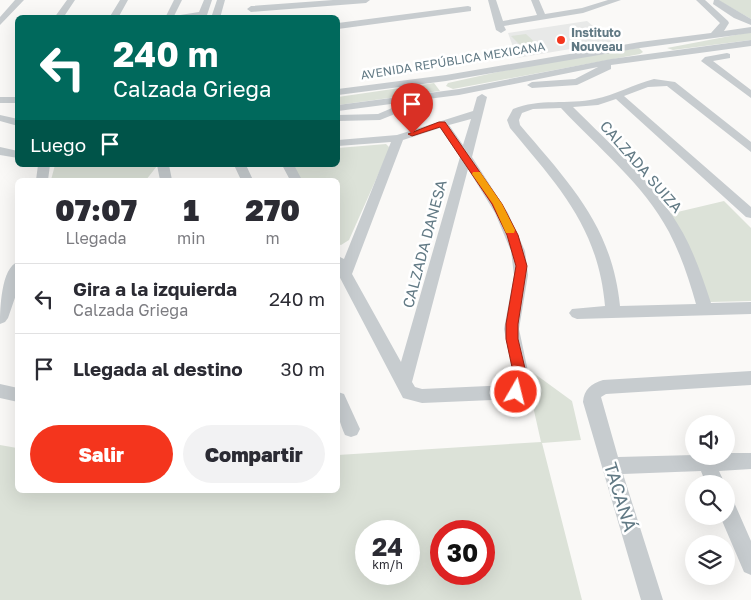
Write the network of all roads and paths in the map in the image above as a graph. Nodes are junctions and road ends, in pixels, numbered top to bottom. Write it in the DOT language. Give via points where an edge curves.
graph roads {
  1 [pos="20,0"];
  2 [pos="71,0"];
  3 [pos="124,0"];
  4 [pos="178,0"];
  5 [pos="208,0"];
  6 [pos="221,0"];
  7 [pos="366,0"];
  8 [pos="446,0"];
  9 [pos="492,0"];
  10 [pos="535,0"];
  11 [pos="577,0"];
  12 [pos="617,0"];
  13 [pos="700,0"];
  14 [pos="713,0"];
  15 [pos="251,9"];
  16 [pos="468,9"];
  17 [pos="583,10"];
  18 [pos="449,12"];
  19 [pos="730,12"];
  20 [pos="718,14"];
  21 [pos="60,15"];
  22 [pos="115,15"];
  23 [pos="171,15"];
  24 [pos="202,15"];
  25 [pos="216,15"];
  26 [pos="542,16"];
  27 [pos="748,21"];
  28 [pos="0,22"];
  29 [pos="725,22"];
  30 [pos="340,26"];
  31 [pos="751,30"];
  32 [pos="715,34"];
  33 [pos="660,42"];
  34 [pos="751,43"];
  35 [pos="640,45"];
  36 [pos="751,53"];
  37 [pos="675,54"];
  38 [pos="652,56"];
  39 [pos="611,62"];
  40 [pos="446,78"];
  41 [pos="578,82"];
  42 [pos="500,84"];
  43 [pos="564,84"];
  44 [pos="340,92"];
  45 [pos="459,92"];
  46 [pos="751,95"];
  47 [pos="424,96"];
  48 [pos="618,96"];
  49 [pos="482,97"];
  50 [pos="0,100"];
  51 [pos="15,100"];
  52 [pos="599,102"];
  53 [pos="586,104"];
  54 [pos="565,106"];
  55 [pos="340,108"];
  56 [pos="477,113"];
  57 [pos="0,116"];
  58 [pos="15,116"];
  59 [pos="340,118"];
  60 [pos="360,119"];
  61 [pos="15,122"];
  62 [pos="380,123"];
  63 [pos="442,123"];
  64 [pos="398,138"];
  65 [pos="381,141"];
  66 [pos="340,142"];
  67 [pos="365,142"];
  68 [pos="751,148"];
  69 [pos="0,151"];
  70 [pos="15,154"];
  71 [pos="465,158"];
  72 [pos="751,214"];
  73 [pos="341,268"];
  74 [pos="15,276"];
  75 [pos="751,308"];
  76 [pos="706,310"];
  77 [pos="577,313"];
  78 [pos="613,313"];
  79 [pos="0,318"];
  80 [pos="751,378"];
  81 [pos="403,384"];
  82 [pos="0,391"];
  83 [pos="15,394"];
  84 [pos="340,404"];
  85 [pos="351,430"];
  86 [pos="751,461"];
  87 [pos="735,462"];
  88 [pos="685,464"];
  89 [pos="610,466"];
  90 [pos="733,525"];
  91 [pos="751,565"];
  92 [pos="652,600"];
  1 -- 28 [label="street"];
  2 -- 21 [label="street"];
  3 -- 22 [label="street"];
  4 -- 23 [label="street"];
  5 -- 24 [label="street"];
  6 -- 25 [label="street"];
  7 -- 15 [label="street"];
  8 -- 18 [label="street"];
  9 -- 26 [label="street" via="500,27"];
  10 -- 26 [label="street"];
  11 -- 17 [label="street"];
  12 -- 17 [label="street"];
  13 -- 20 [label="street"];
  14 -- 19 [label="street"];
  16 -- 18 [label="street"];
  17 -- 26 [label="street"];
  18 -- 30 [label="street"];
  19 -- 20 [label="street"];
  19 -- 27 [label="street"];
  20 -- 29 [label="street"];
  27 -- 29 [label="street"];
  29 -- 32 [label="street"];
  31 -- 32 [label="street, AVENIDA REPÚBLICA MEXICANA"];
  32 -- 33 [label="street, AVENIDA REPÚBLICA MEXICANA"];
  33 -- 35 [label="street, AVENIDA REPÚBLICA MEXICANA"];
  33 -- 37 [label="street" via="665,50"];
  34 -- 37 [label="street, AVENIDA REPÚBLICA MEXICANA"];
  35 -- 38 [label="street"];
  35 -- 40 [label="street, AVENIDA REPÚBLICA MEXICANA"];
  36 -- 46 [label="street" via="706,60"];
  37 -- 38 [label="street, AVENIDA REPÚBLICA MEXICANA"];
  38 -- 39 [label="street, AVENIDA REPÚBLICA MEXICANA"];
  39 -- 41 [label="street, AVENIDA REPÚBLICA MEXICANA" via="599,73"];
  39 -- 42 [label="street, AVENIDA REPÚBLICA MEXICANA"];
  40 -- 44 [label="street, AVENIDA REPÚBLICA MEXICANA"];
  40 -- 45 [label="street" via="444,87"];
  41 -- 43 [label="street, AVENIDA REPÚBLICA MEXICANA"];
  41 -- 52 [label="street"];
  42 -- 43 [label="street, AVENIDA REPÚBLICA MEXICANA"];
  42 -- 45 [label="street, AVENIDA REPÚBLICA MEXICANA"];
  43 -- 53 [label="street"];
  45 -- 47 [label="street, AVENIDA REPÚBLICA MEXICANA"];
  47 -- 55 [label="street, AVENIDA REPÚBLICA MEXICANA"];
  47 -- 62 [label="street, AVENIDA REPÚBLICA MEXICANA"];
  48 -- 52 [label="street"];
  48 -- 68 [label="street" via="653,81 667,82"];
  48 -- 72 [label="street"];
  49 -- 56 [label="street, CALZADA DANESA"];
  50 -- 51 [label="street"];
  52 -- 53 [label="street"];
  53 -- 54 [label="street"];
  54 -- 76 [label="street, CALZADA SUIZA" via="670,222 684,247"];
  54 -- 78 [label="street" via="522,108 515,114 514,126 572,194 592,228 607,265"];
  56 -- 63 [label="street"];
  56 -- 71 [label="street, CALZADA DANESA"];
  57 -- 58 [label="street"];
  57 -- 61 [label="street"];
  59 -- 60 [label="street, AVENIDA REPÚBLICA MEXICANA"];
  60 -- 62 [label="street, AVENIDA REPÚBLICA MEXICANA"];
  60 -- 67 [label="street"];
  62 -- 65 [label="street"];
  63 -- 64 [label="street"];
  63 -- 71 [label="street"];
  64 -- 65 [label="street"];
  64 -- 73 [label="street"];
  65 -- 67 [label="street"];
  66 -- 67 [label="street"];
  69 -- 70 [label="street"];
  71 -- 81 [label="street, CALZADA DANESA"];
  71 -- 81 [label="street" via="497,204 522,266 512,324 512,339 522,381 516,392 416,396 409,393"];
  73 -- 81 [label="street"];
  74 -- 79 [label="street"];
  75 -- 76 [label="street"];
  76 -- 78 [label="street"];
  77 -- 78 [label="street"];
  80 -- 89 [label="street, TACANÁ" via="602,387 592,394 592,402"];
  82 -- 83 [label="street"];
  84 -- 85 [label="street"];
  86 -- 87 [label="street"];
  88 -- 89 [label="street"];
  89 -- 92 [label="street, TACANÁ"];
  90 -- 91 [label="street"];
}
